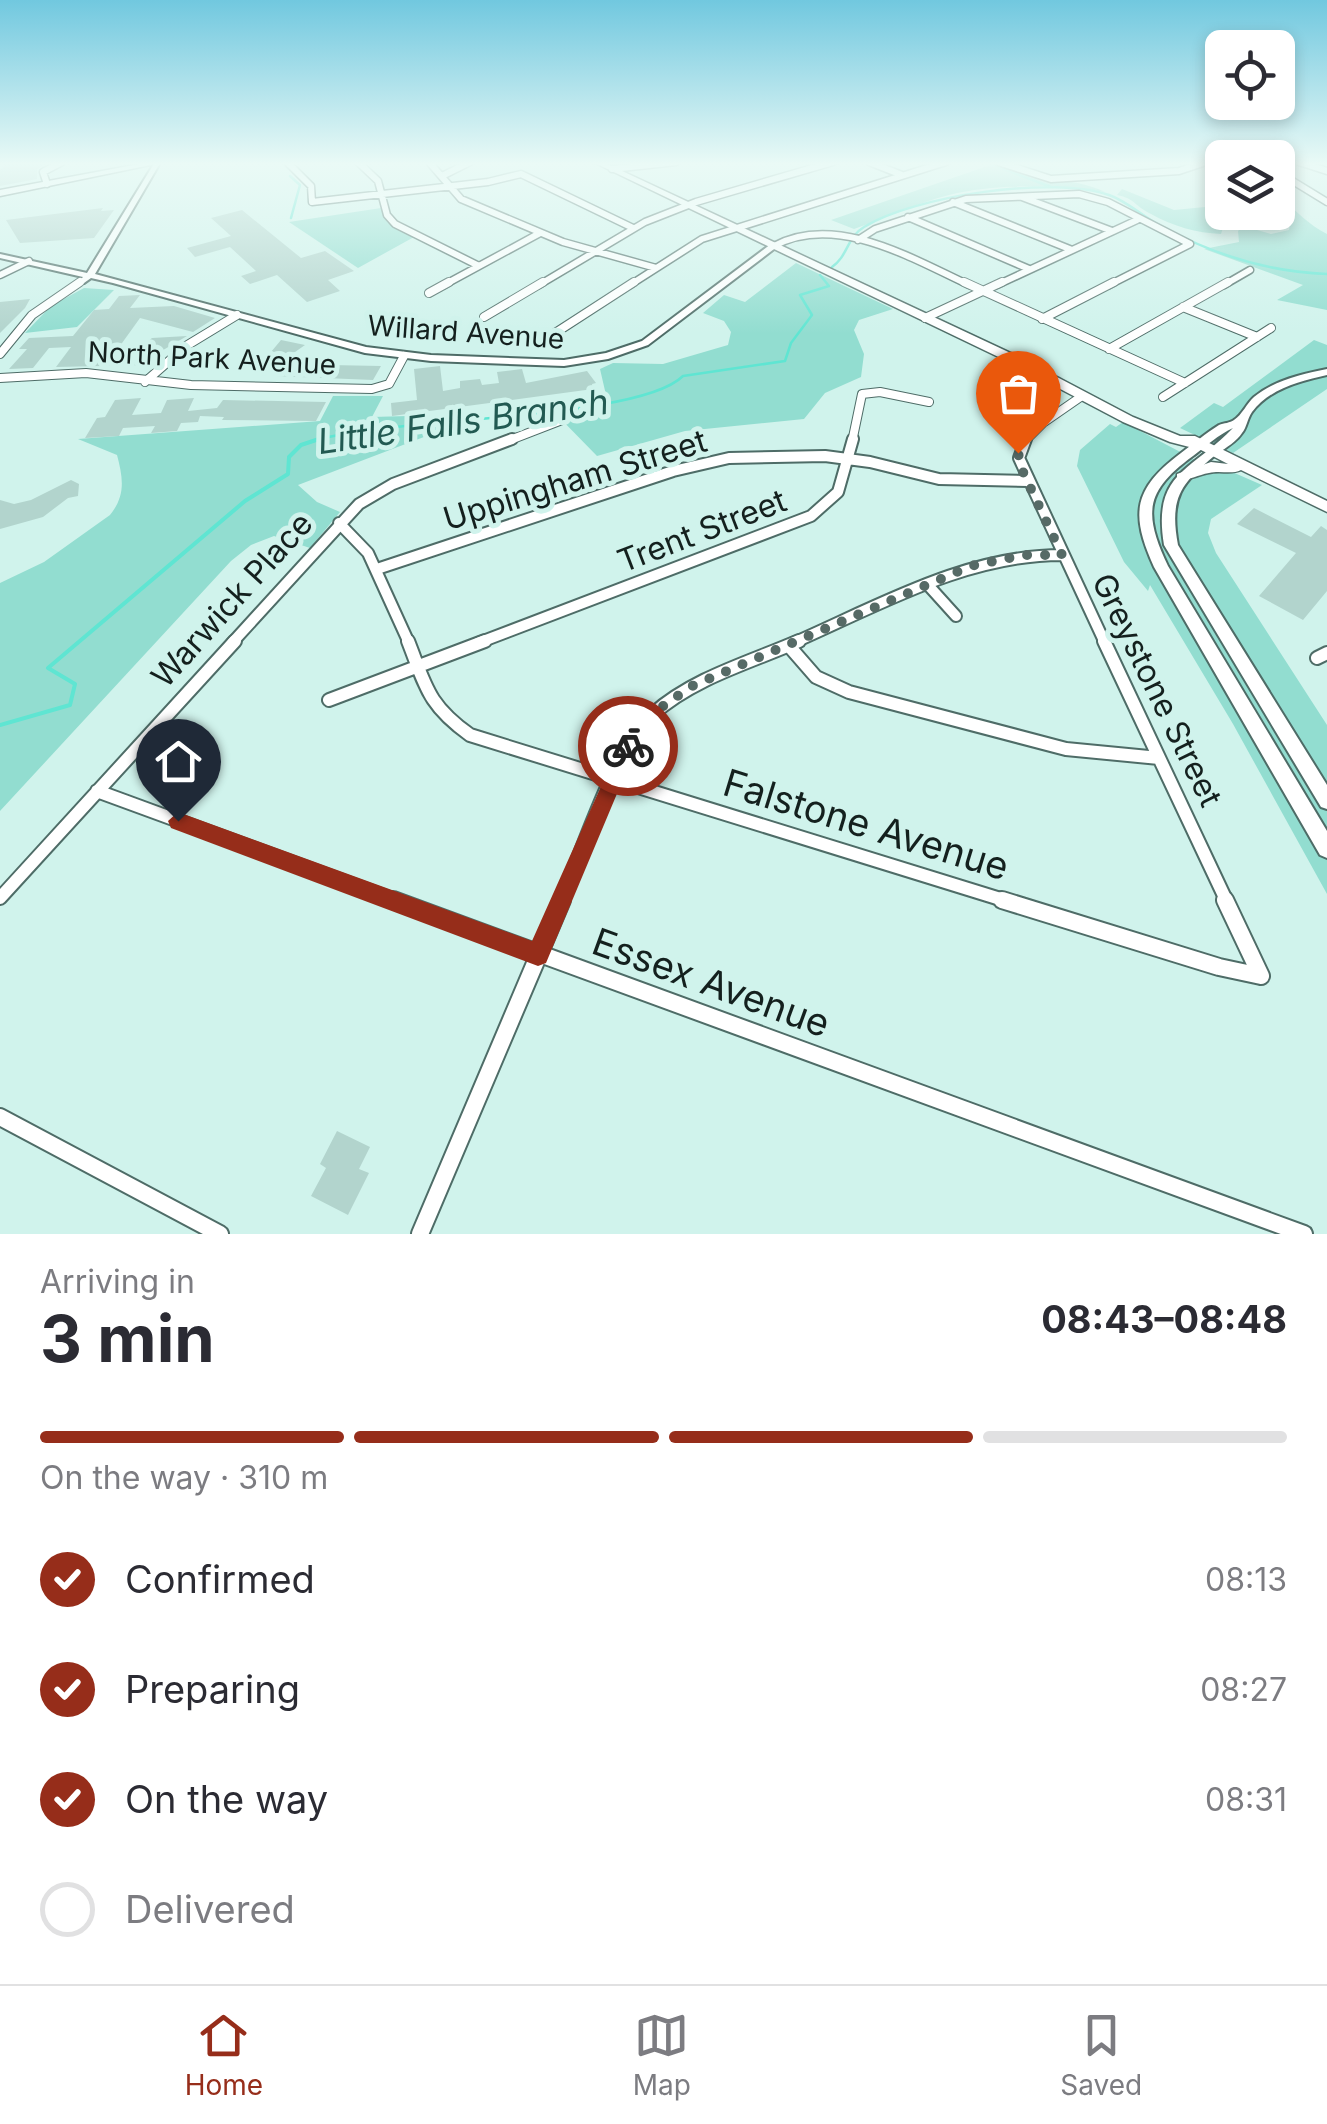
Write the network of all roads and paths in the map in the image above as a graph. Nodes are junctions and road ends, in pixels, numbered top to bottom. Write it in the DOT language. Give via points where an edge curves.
graph roads {
  1 [pos="122,220"];
  2 [pos="392,220"];
  3 [pos="509,220"];
  4 [pos="616,220"];
  5 [pos="654,220"];
  6 [pos="718,220"];
  7 [pos="763,220"];
  8 [pos="901,220"];
  9 [pos="914,220"];
  10 [pos="997,220"];
  11 [pos="1080,220"];
  12 [pos="1137,220"];
  13 [pos="634,228"];
  14 [pos="736,228"];
  15 [pos="1112,232"];
  16 [pos="540,233"];
  17 [pos="852,239"];
  18 [pos="774,246"];
  19 [pos="1072,250"];
  20 [pos="594,251"];
  21 [pos="0,257"];
  22 [pos="29,262"];
  23 [pos="19,266"];
  24 [pos="479,266"];
  25 [pos="656,268"];
  26 [pos="1028,270"];
  27 [pos="1250,270"];
  28 [pos="0,275"];
  29 [pos="84,279"];
  30 [pos="982,290"];
  31 [pos="429,294"];
  32 [pos="1183,307"];
  33 [pos="237,315"];
  34 [pos="484,317"];
  35 [pos="924,318"];
  36 [pos="1042,319"];
  37 [pos="1271,328"];
  38 [pos="16,333"];
  39 [pos="1,335"];
  40 [pos="549,337"];
  41 [pos="1257,337"];
  42 [pos="1109,349"];
  43 [pos="0,354"];
  44 [pos="404,356"];
  45 [pos="1327,372"];
  46 [pos="0,378"];
  47 [pos="145,382"];
  48 [pos="1185,383"];
  49 [pos="1076,391"];
  50 [pos="1163,397"];
  51 [pos="929,402"];
  52 [pos="562,420"];
  53 [pos="1150,427"];
  54 [pos="1206,449"];
  55 [pos="1178,458"];
  56 [pos="852,459"];
  57 [pos="1252,472"];
  58 [pos="1182,478"];
  59 [pos="1028,481"];
  60 [pos="1325,503"];
  61 [pos="339,523"];
  62 [pos="1062,555"];
  63 [pos="378,569"];
  64 [pos="928,586"];
  65 [pos="956,616"];
  66 [pos="789,646"];
  67 [pos="416,667"];
  68 [pos="329,700"];
  69 [pos="1159,758"];
  70 [pos="612,781"];
  71 [pos="97,791"];
  72 [pos="1327,801"];
  73 [pos="1327,849"];
  74 [pos="0,898"];
  75 [pos="538,955"];
  76 [pos="1260,976"];
  77 [pos="0,1117"];
  78 [pos="220,1234"];
  79 [pos="420,1234"];
  80 [pos="1304,1234"];
  1 -- 29 [label="street"];
  2 -- 24 [label="street"];
  3 -- 16 [label="street"];
  4 -- 13 [label="street"];
  5 -- 13 [label="street"];
  6 -- 14 [label="main road"];
  7 -- 14 [label="street"];
  8 -- 17 [label="street"];
  9 -- 26 [label="street"];
  10 -- 19 [label="street"];
  11 -- 15 [label="street"];
  12 -- 15 [label="street"];
  12 -- 36 [label="street" via="1190,244"];
  13 -- 20 [label="street"];
  14 -- 18 [label="main road"];
  14 -- 25 [label="street" via="702,239"];
  15 -- 19 [label="street"];
  16 -- 20 [label="street"];
  16 -- 24 [label="street"];
  17 -- 18 [label="street" via="799,237"];
  17 -- 30 [label="street" via="897,251"];
  18 -- 35 [label="main road"];
  18 -- 44 [label="street, Willard Avenue" via="659,334 616,354 556,363"];
  19 -- 26 [label="street"];
  20 -- 25 [label="street"];
  20 -- 34 [label="street"];
  21 -- 22 [label="street, Willard Avenue"];
  21 -- 23 [label="street, Willard Avenue"];
  22 -- 23 [label="street"];
  22 -- 29 [label="street, Willard Avenue"];
  23 -- 28 [label="street"];
  23 -- 29 [label="street, Willard Avenue"];
  24 -- 31 [label="street"];
  25 -- 40 [label="street"];
  26 -- 30 [label="street"];
  27 -- 32 [label="street"];
  29 -- 33 [label="street, Willard Avenue"];
  29 -- 38 [label="street"];
  30 -- 35 [label="street"];
  30 -- 36 [label="street"];
  32 -- 41 [label="street"];
  32 -- 42 [label="street"];
  33 -- 44 [label="street, Willard Avenue"];
  33 -- 47 [label="street"];
  35 -- 49 [label="main road"];
  36 -- 42 [label="street"];
  37 -- 41 [label="street"];
  38 -- 39 [label="street"];
  38 -- 43 [label="street"];
  41 -- 48 [label="street"];
  42 -- 48 [label="street"];
  44 -- 47 [label="street, North Park Avenue" via="389,384 372,389"];
  45 -- 54 [label="main road" via="1261,396 1238,431"];
  46 -- 47 [label="street, North Park Avenue" via="86,373"];
  48 -- 50 [label="street"];
  49 -- 53 [label="main road"];
  49 -- 54 [label="main road" via="1131,410"];
  49 -- 59 [label="street, Greystone Street" via="1021,443"];
  51 -- 56 [label="street, Trent Street" via="862,394"];
  52 -- 61 [label="street, Warwick Place" via="393,484"];
  53 -- 54 [label="main road"];
  53 -- 55 [label="main road" via="1173,445"];
  54 -- 55 [label="main road"];
  54 -- 57 [label="main road"];
  54 -- 58 [label="main road"];
  55 -- 73 [label="main road" via="1148,494 1144,520 1150,543"];
  56 -- 59 [label="street, Uppingham Street" via="939,479"];
  56 -- 63 [label="street, Uppingham Street" via="776,454 697,464"];
  56 -- 67 [label="street, Trent Street" via="841,491 811,516"];
  57 -- 58 [label="main road" via="1211,467"];
  57 -- 60 [label="main road"];
  58 -- 72 [label="main road" via="1167,504 1171,546"];
  59 -- 62 [label="street, Greystone Street"];
  61 -- 63 [label="street, Falstone Avenue" via="358,535"];
  61 -- 71 [label="street, Warwick Place"];
  62 -- 64 [label="street" via="995,559"];
  62 -- 69 [label="street, Greystone Street"];
  63 -- 67 [label="street, Falstone Avenue"];
  64 -- 65 [label="street"];
  64 -- 66 [label="street"];
  66 -- 69 [label="street" via="816,677 849,692 1066,749"];
  66 -- 70 [label="street" via="666,702 634,733"];
  67 -- 68 [label="street, Trent Street"];
  67 -- 70 [label="street, Falstone Avenue" via="442,715 470,734"];
  69 -- 76 [label="street, Greystone Street"];
  70 -- 75 [label="street"];
  70 -- 76 [label="street, Falstone Avenue"];
  71 -- 74 [label="street, Warwick Place"];
  71 -- 75 [label="street, Essex Avenue"];
  75 -- 79 [label="street"];
  75 -- 80 [label="street, Essex Avenue"];
  77 -- 78 [label="street"];
}
